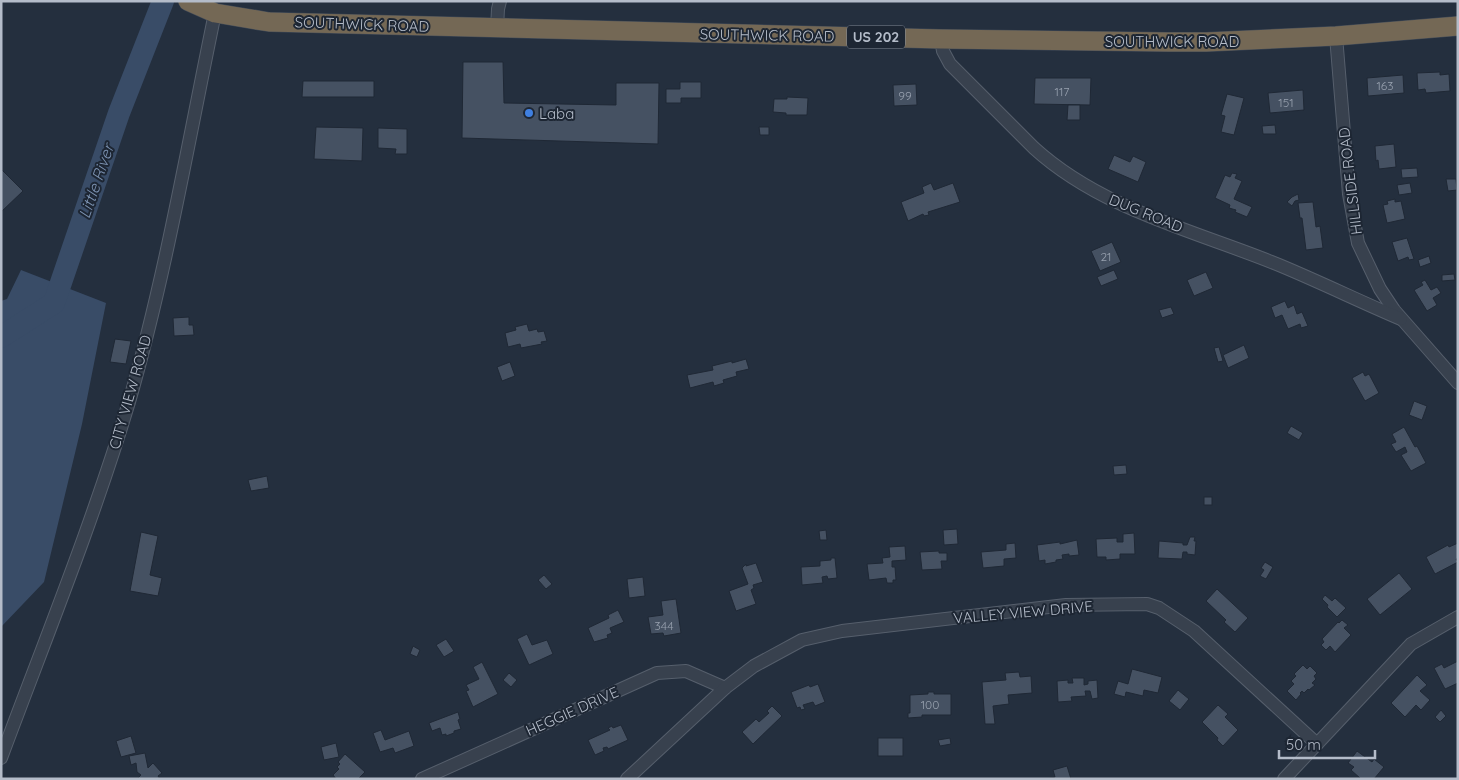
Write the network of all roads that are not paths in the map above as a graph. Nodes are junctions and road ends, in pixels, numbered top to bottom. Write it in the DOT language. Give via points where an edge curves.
graph roads {
  1 [pos="500,1"];
  2 [pos="200,7"];
  3 [pos="1458,26"];
  4 [pos="497,28"];
  5 [pos="1336,36"];
  6 [pos="941,38"];
  7 [pos="1401,319"];
  8 [pos="1458,383"];
  9 [pos="1458,617"];
  10 [pos="725,688"];
  11 [pos="1317,744"];
  12 [pos="1,758"];
  13 [pos="422,779"];
  14 [pos="627,779"];
  15 [pos="1284,779"];
  1 -- 4 [label="street"];
  2 -- 4 [label="highway, SOUTHWICK ROAD / US 202" via="269,22"];
  2 -- 12 [label="street, CITY VIEW ROAD" via="162,278 129,402 96,502"];
  3 -- 5 [label="highway, SOUTHWICK ROAD / US 202"];
  4 -- 6 [label="highway, SOUTHWICK ROAD / US 202"];
  5 -- 6 [label="highway, SOUTHWICK ROAD / US 202" via="1206,42"];
  5 -- 7 [label="street, HILLSIDE ROAD" via="1349,194 1358,243 1380,289"];
  6 -- 7 [label="street, DUG ROAD" via="950,64 1047,160 1076,181 1114,201 1280,265"];
  7 -- 8 [label="street, HILLSIDE ROAD"];
  9 -- 11 [label="street" via="1411,644"];
  10 -- 11 [label="street, VALLEY VIEW DRIVE" via="754,666 802,640 842,631 1066,605 1147,604 1160,608 1194,631"];
  10 -- 13 [label="street, HEGGIE DRIVE" via="686,671 657,673"];
  10 -- 14 [label="street, VALLEY VIEW DRIVE"];
  11 -- 15 [label="street"];
}
